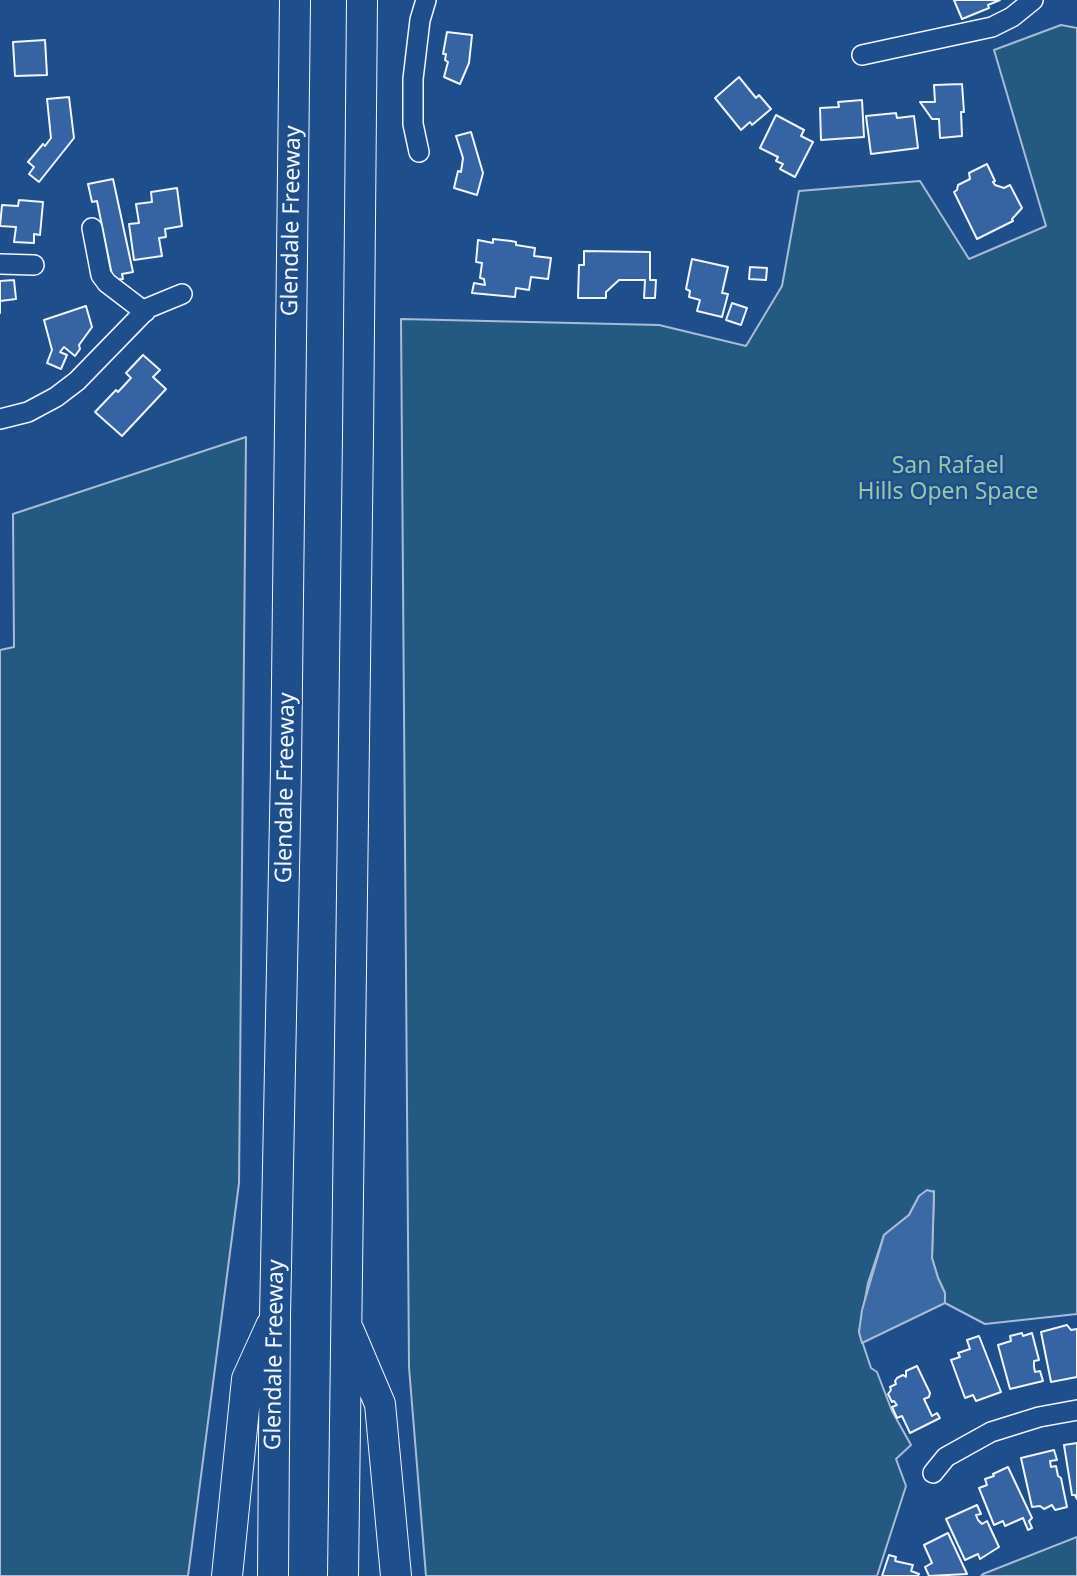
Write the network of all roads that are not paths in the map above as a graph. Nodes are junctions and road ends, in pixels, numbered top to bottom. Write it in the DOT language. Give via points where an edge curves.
graph roads {
  1 [pos="295,0"];
  2 [pos="362,0"];
  3 [pos="426,0"];
  4 [pos="1033,0"];
  5 [pos="862,55"];
  6 [pos="419,152"];
  7 [pos="93,228"];
  8 [pos="0,264"];
  9 [pos="34,265"];
  10 [pos="182,295"];
  11 [pos="145,312"];
  12 [pos="0,419"];
  13 [pos="275,1316"];
  14 [pos="345,1322"];
  15 [pos="1077,1410"];
  16 [pos="933,1473"];
  17 [pos="227,1576"];
  18 [pos="273,1576"];
  19 [pos="343,1576"];
  20 [pos="396,1576"];
  1 -- 13 [label="highway, Glendale Freeway"];
  2 -- 14 [label="highway"];
  3 -- 6 [label="street" via="413,79 413,124"];
  4 -- 5 [label="street" via="992,27"];
  7 -- 11 [label="street" via="101,275"];
  8 -- 9 [label="street"];
  10 -- 11 [label="street"];
  11 -- 12 [label="street" via="66,390 28,412"];
  13 -- 17 [label="highway" via="247,1379"];
  13 -- 18 [label="highway, Glendale Freeway"];
  14 -- 19 [label="highway"];
  14 -- 20 [label="highway" via="380,1404"];
  15 -- 16 [label="street" via="991,1432 947,1457"];
}
